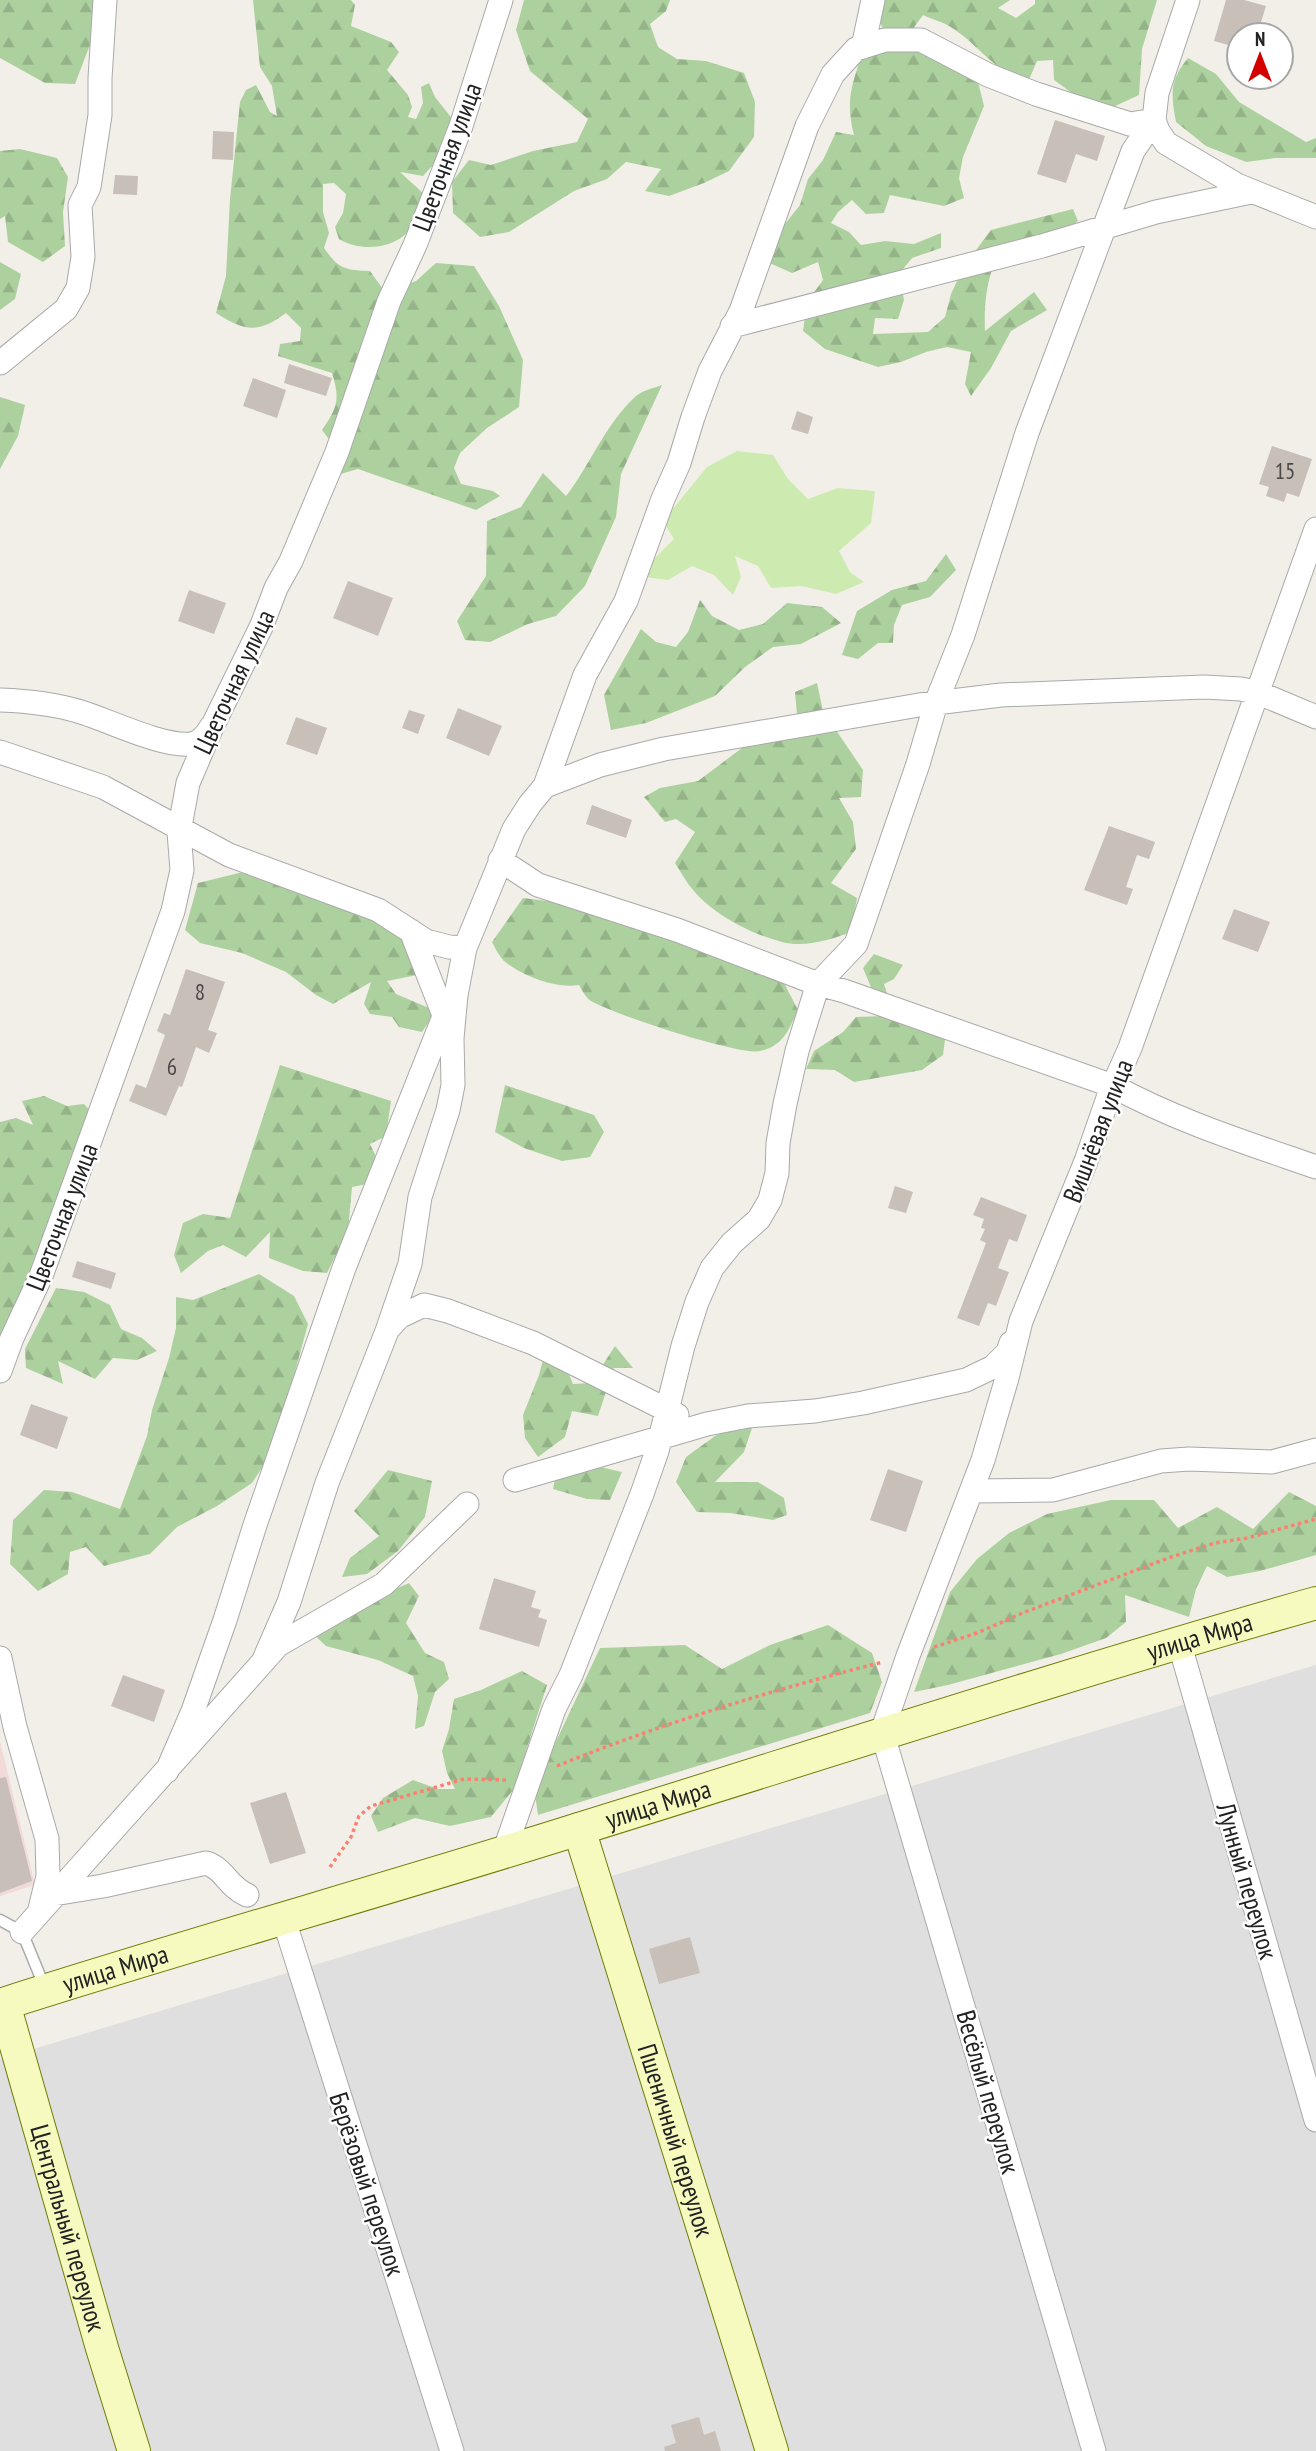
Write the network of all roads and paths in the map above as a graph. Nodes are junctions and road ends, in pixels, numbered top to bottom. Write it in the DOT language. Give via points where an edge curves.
graph roads {
  1 [pos="105,0"];
  2 [pos="501,0"];
  3 [pos="873,0"];
  4 [pos="1188,0"];
  5 [pos="863,47"];
  6 [pos="1154,120"];
  7 [pos="1251,192"];
  8 [pos="1316,217"];
  9 [pos="1105,228"];
  10 [pos="732,326"];
  11 [pos="0,363"];
  12 [pos="1316,529"];
  13 [pos="1259,693"];
  14 [pos="0,700"];
  15 [pos="936,703"];
  16 [pos="1316,717"];
  17 [pos="212,727"];
  18 [pos="0,752"];
  19 [pos="545,786"];
  20 [pos="179,828"];
  21 [pos="500,860"];
  22 [pos="411,931"];
  23 [pos="465,948"];
  24 [pos="818,985"];
  25 [pos="445,1014"];
  26 [pos="452,1038"];
  27 [pos="1113,1086"];
  28 [pos="1316,1167"];
  29 [pos="1021,1321"];
  30 [pos="387,1331"];
  31 [pos="0,1371"];
  32 [pos="667,1409"];
  33 [pos="707,1424"];
  34 [pos="660,1438"];
  35 [pos="1316,1451"];
  36 [pos="515,1480"];
  37 [pos="972,1491"];
  38 [pos="467,1504"];
  39 [pos="1316,1519"];
  40 [pos="1316,1603"];
  41 [pos="1179,1642"];
  42 [pos="908,1656"];
  43 [pos="0,1658"];
  44 [pos="262,1662"];
  45 [pos="882,1732"];
  46 [pos="167,1771"];
  47 [pos="530,1778"];
  48 [pos="579,1829"];
  49 [pos="505,1852"];
  50 [pos="330,1867"];
  51 [pos="247,1895"];
  52 [pos="47,1902"];
  53 [pos="283,1917"];
  54 [pos="0,1920"];
  55 [pos="22,1932"];
  56 [pos="46,1990"];
  57 [pos="2,2004"];
  58 [pos="1316,2120"];
  59 [pos="134,2451"];
  60 [pos="452,2451"];
  61 [pos="772,2451"];
  62 [pos="1094,2451"];
  1 -- 11 [label="street" via="100,115 89,187 80,205 83,257 78,288 66,309"];
  2 -- 17 [label="street, Цветочная улица" via="461,126 389,301 337,452"];
  3 -- 5 [label="street"];
  4 -- 6 [label="street" via="1157,93"];
  5 -- 6 [label="street" via="885,40 921,40 1036,94 1130,124"];
  5 -- 10 [label="street" via="833,74 807,126"];
  6 -- 7 [label="street" via="1167,143"];
  6 -- 9 [label="street" via="1133,151"];
  7 -- 8 [label="street"];
  7 -- 9 [label="street"];
  9 -- 10 [label="street"];
  9 -- 15 [label="street" via="1027,433 963,635"];
  10 -- 19 [label="street" via="692,416 679,463 626,601 584,675"];
  12 -- 13 [label="street, Вишнёвая улица"];
  13 -- 15 [label="street" via="1205,687 1001,695"];
  13 -- 16 [label="street"];
  13 -- 27 [label="street, Вишнёвая улица"];
  14 -- 17 [label="street" via="78,711 144,735 187,744 196,743"];
  15 -- 19 [label="street" via="664,749 600,765"];
  15 -- 24 [label="street" via="856,944"];
  17 -- 20 [label="street, Цветочная улица" via="188,783"];
  18 -- 20 [label="street" via="103,788"];
  19 -- 21 [label="street" via="514,829"];
  20 -- 22 [label="street" via="229,855 377,910"];
  20 -- 31 [label="street, Цветочная улица" via="182,870 162,946 41,1276"];
  21 -- 23 [label="street"];
  21 -- 24 [label="street" via="538,885 677,930"];
  22 -- 23 [label="street" via="426,941"];
  22 -- 25 [label="street"];
  23 -- 26 [label="street"];
  24 -- 27 [label="street"];
  24 -- 32 [label="street" via="794,1064 770,1199 759,1219 712,1268"];
  25 -- 26 [label="street"];
  25 -- 46 [label="street" via="344,1268 193,1711"];
  26 -- 30 [label="street" via="453,1085 448,1110 420,1198 410,1264"];
  27 -- 28 [label="street" via="1221,1134"];
  27 -- 29 [label="street, Вишнёвая улица"];
  29 -- 33 [label="street" via="1007,1352 993,1367 966,1380 863,1403"];
  29 -- 37 [label="street, Вишнёвая улица"];
  30 -- 32 [label="street" via="399,1317 424,1305 447,1311 533,1343"];
  30 -- 44 [label="street" via="327,1483 289,1602"];
  32 -- 33 [label="street"];
  32 -- 34 [label="street"];
  33 -- 34 [label="street"];
  34 -- 36 [label="street"];
  34 -- 47 [label="street"];
  35 -- 37 [label="street" via="1272,1462 1161,1461 1053,1490"];
  37 -- 42 [label="street, Вишнёвая улица"];
  38 -- 44 [label="street" via="384,1584 302,1629"];
  39 -- 42 [label="path" via="1171,1557"];
  40 -- 41 [label="main road, улица Мира"];
  41 -- 45 [label="main road, улица Мира"];
  41 -- 58 [label="street, Лунный переулок"];
  42 -- 45 [label="street, Вишнёвая улица"];
  42 -- 47 [label="path" via="757,1695"];
  43 -- 52 [label="street" via="47,1839"];
  44 -- 46 [label="street"];
  45 -- 48 [label="main road, улица Мира"];
  45 -- 62 [label="street, Весёлый переулок"];
  46 -- 52 [label="street"];
  47 -- 49 [label="street"];
  47 -- 50 [label="path" via="464,1779 370,1806 359,1816"];
  48 -- 49 [label="main road, улица Мира"];
  48 -- 61 [label="main road, Пшеничный переулок"];
  49 -- 53 [label="main road, улица Мира"];
  51 -- 52 [label="street" via="233,1889 216,1866 206,1863"];
  52 -- 55 [label="street"];
  53 -- 56 [label="main road, улица Мира"];
  53 -- 60 [label="street, Берёзовый переулок"];
  54 -- 55 [label="lane"];
  55 -- 56 [label="lane"];
  56 -- 57 [label="main road, улица Мира"];
  57 -- 59 [label="main road, Центральный переулок"];
}
